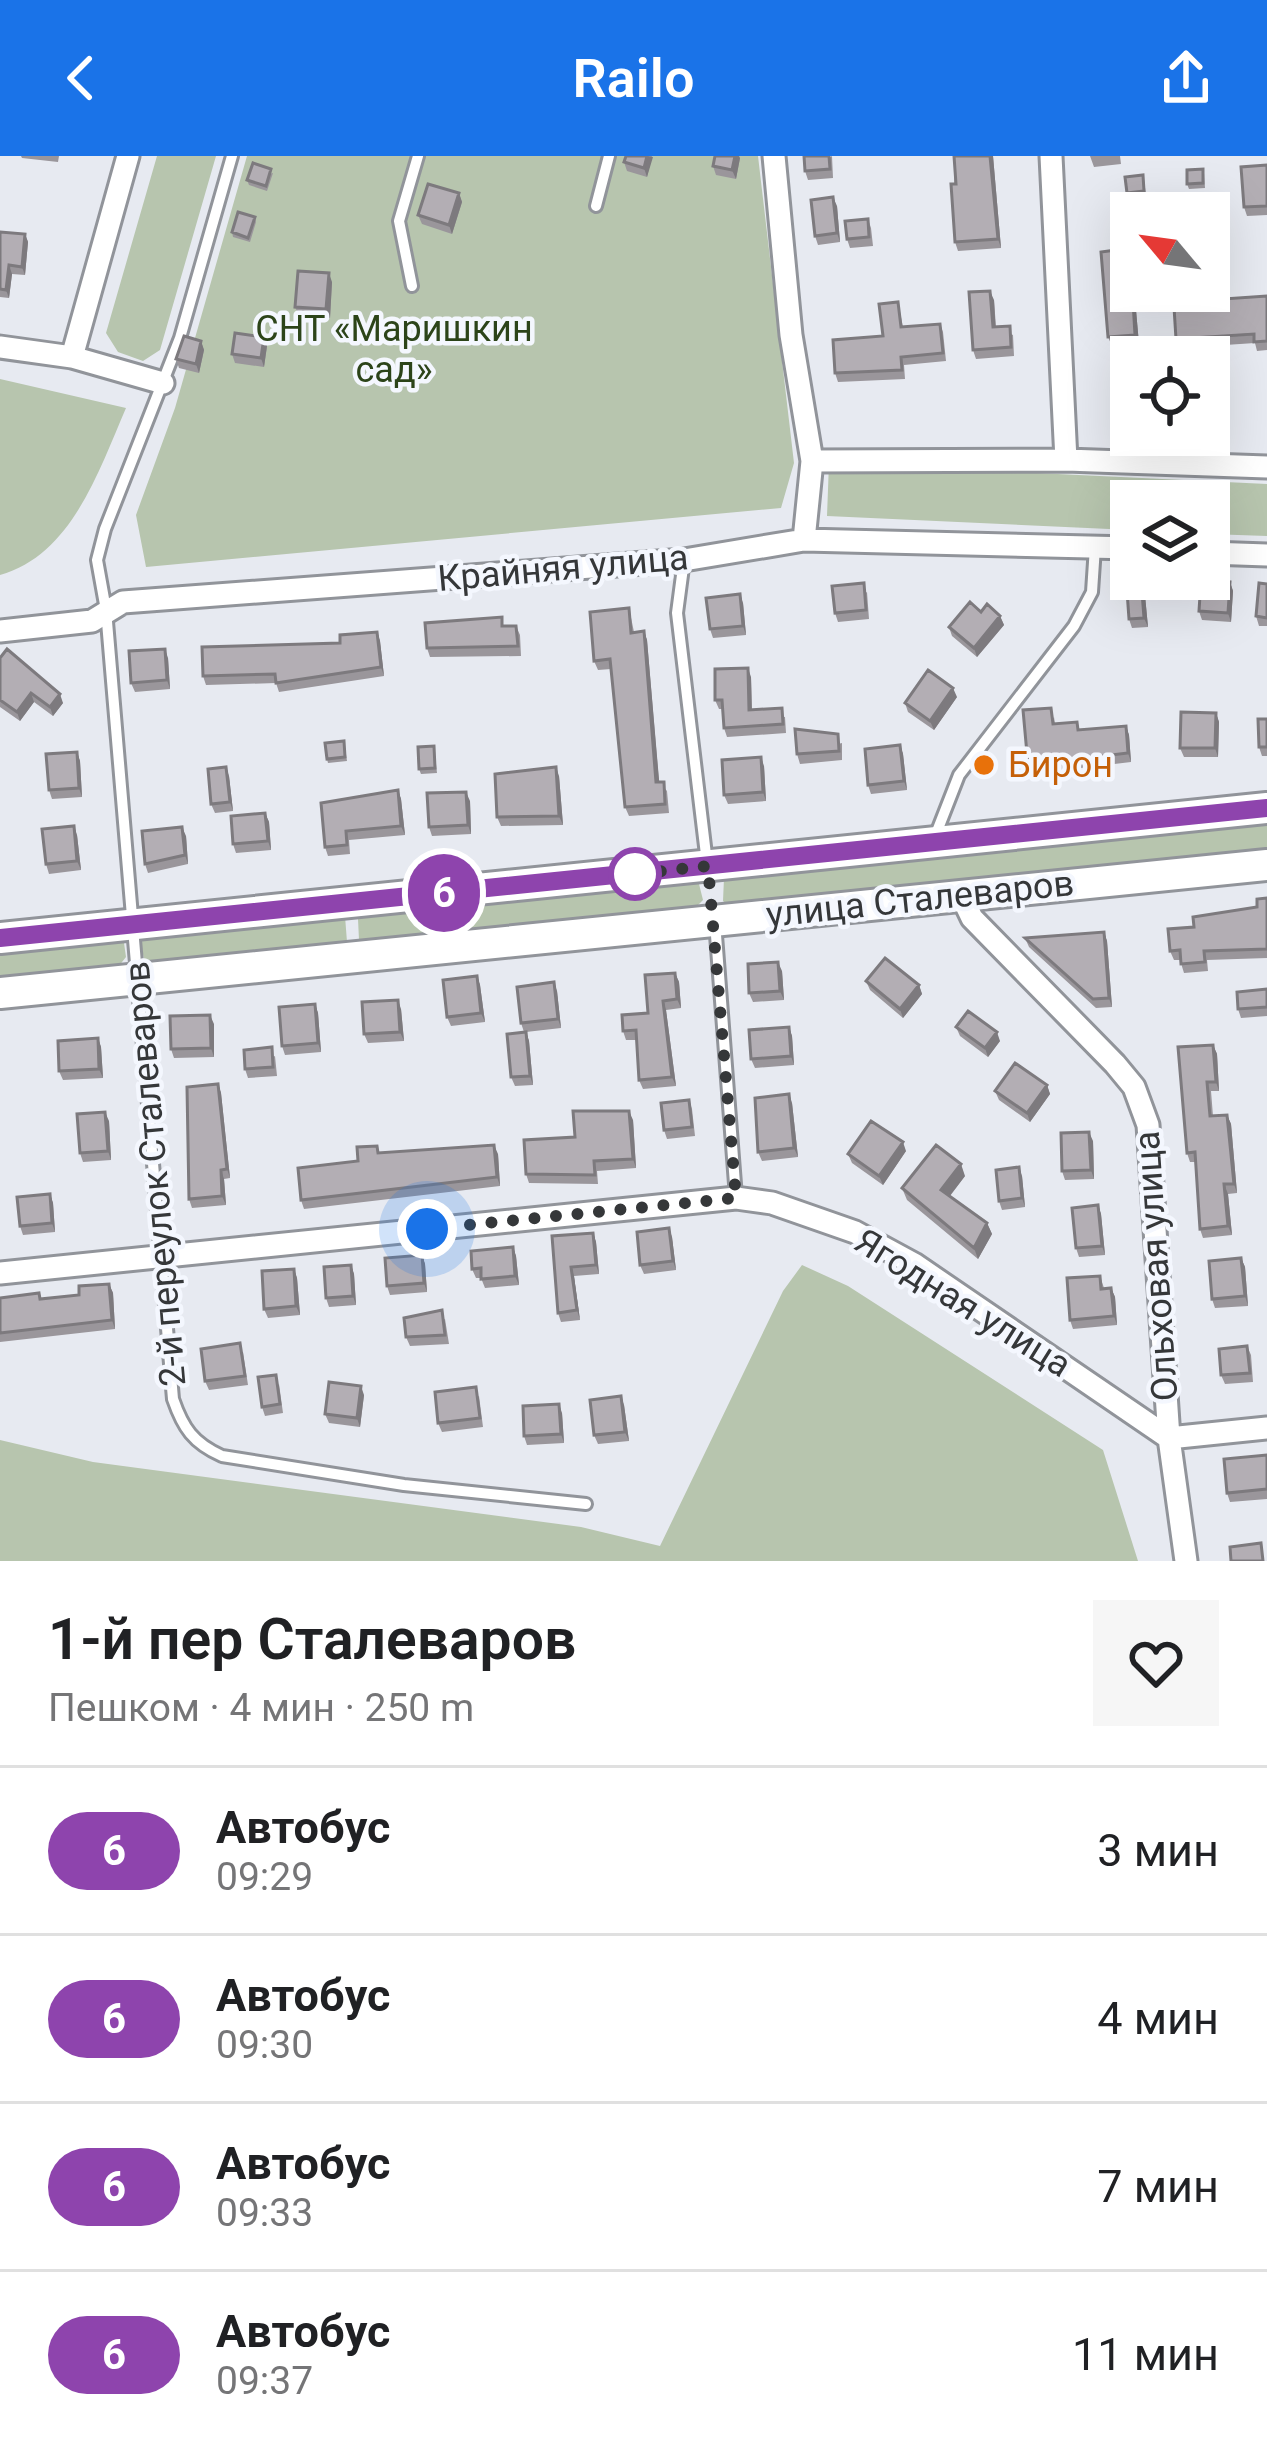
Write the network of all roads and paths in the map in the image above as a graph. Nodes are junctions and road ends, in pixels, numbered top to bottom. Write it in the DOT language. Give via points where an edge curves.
graph roads {
  1 [pos="128,156"];
  2 [pos="232,156"];
  3 [pos="418,156"];
  4 [pos="609,156"];
  5 [pos="774,156"];
  6 [pos="1051,156"];
  7 [pos="596,206"];
  8 [pos="412,286"];
  9 [pos="0,347"];
  10 [pos="71,357"];
  11 [pos="163,383"];
  12 [pos="1066,460"];
  13 [pos="812,461"];
  14 [pos="1267,467"];
  15 [pos="804,540"];
  16 [pos="1095,546"];
  17 [pos="1110,547"];
  18 [pos="1230,554"];
  19 [pos="1267,556"];
  20 [pos="684,560"];
  21 [pos="106,610"];
  22 [pos="0,631"];
  23 [pos="1267,808"];
  24 [pos="933,842"];
  25 [pos="1267,865"];
  26 [pos="708,866"];
  27 [pos="961,896"];
  28 [pos="351,903"];
  29 [pos="714,919"];
  30 [pos="133,925"];
  31 [pos="0,938"];
  32 [pos="356,956"];
  33 [pos="140,979"];
  34 [pos="0,993"];
  35 [pos="736,1198"];
  36 [pos="162,1256"];
  37 [pos="0,1273"];
  38 [pos="1267,1428"];
  39 [pos="1169,1438"];
  40 [pos="586,1504"];
  41 [pos="1186,1561"];
  1 -- 10 [label="street"];
  2 -- 11 [label="lane, 2-й переулок Сталеваров"];
  3 -- 8 [label="lane" via="399,221"];
  4 -- 7 [label="lane"];
  5 -- 13 [label="street"];
  6 -- 12 [label="street"];
  9 -- 10 [label="street"];
  10 -- 11 [label="street"];
  11 -- 21 [label="lane, 2-й переулок Сталеваров" via="97,560"];
  12 -- 13 [label="street"];
  12 -- 14 [label="street"];
  13 -- 15 [label="street"];
  15 -- 16 [label="street, Крайняя улица"];
  15 -- 20 [label="street, Крайняя улица"];
  16 -- 17 [label="street, Крайняя улица"];
  16 -- 24 [label="lane" via="1092,592 1074,626 958,775"];
  18 -- 19 [label="street"];
  20 -- 21 [label="street, Крайняя улица" via="122,602"];
  20 -- 26 [label="lane" via="677,613"];
  21 -- 22 [label="street, Крайняя улица" via="92,621"];
  21 -- 30 [label="lane, 2-й переулок Сталеваров"];
  23 -- 24 [label="main road, улица Сталеваров"];
  24 -- 26 [label="main road, улица Сталеваров"];
  25 -- 27 [label="main road, улица Сталеваров"];
  26 -- 28 [label="main road, улица Сталеваров"];
  26 -- 29 [label="main road"];
  27 -- 29 [label="main road, улица Сталеваров"];
  27 -- 39 [label="street, Ольховая улица" via="972,918 1134,1087 1148,1125"];
  28 -- 30 [label="main road, улица Сталеваров"];
  28 -- 32 [label="main road"];
  29 -- 32 [label="main road, улица Сталеваров"];
  29 -- 35 [label="lane"];
  30 -- 31 [label="main road, улица Сталеваров"];
  30 -- 33 [label="lane, 2-й переулок Сталеваров"];
  32 -- 33 [label="main road, улица Сталеваров"];
  33 -- 34 [label="main road, улица Сталеваров"];
  33 -- 36 [label="lane, 2-й переулок Сталеваров"];
  35 -- 36 [label="street, Ягодная улица"];
  35 -- 39 [label="street, Ягодная улица" via="855,1232 914,1264"];
  36 -- 37 [label="street, Ягодная улица"];
  36 -- 40 [label="lane, 2-й переулок Сталеваров" via="173,1399 198,1445 221,1456 404,1485"];
  38 -- 39 [label="street"];
  39 -- 41 [label="street, Ольховая улица"];
}
